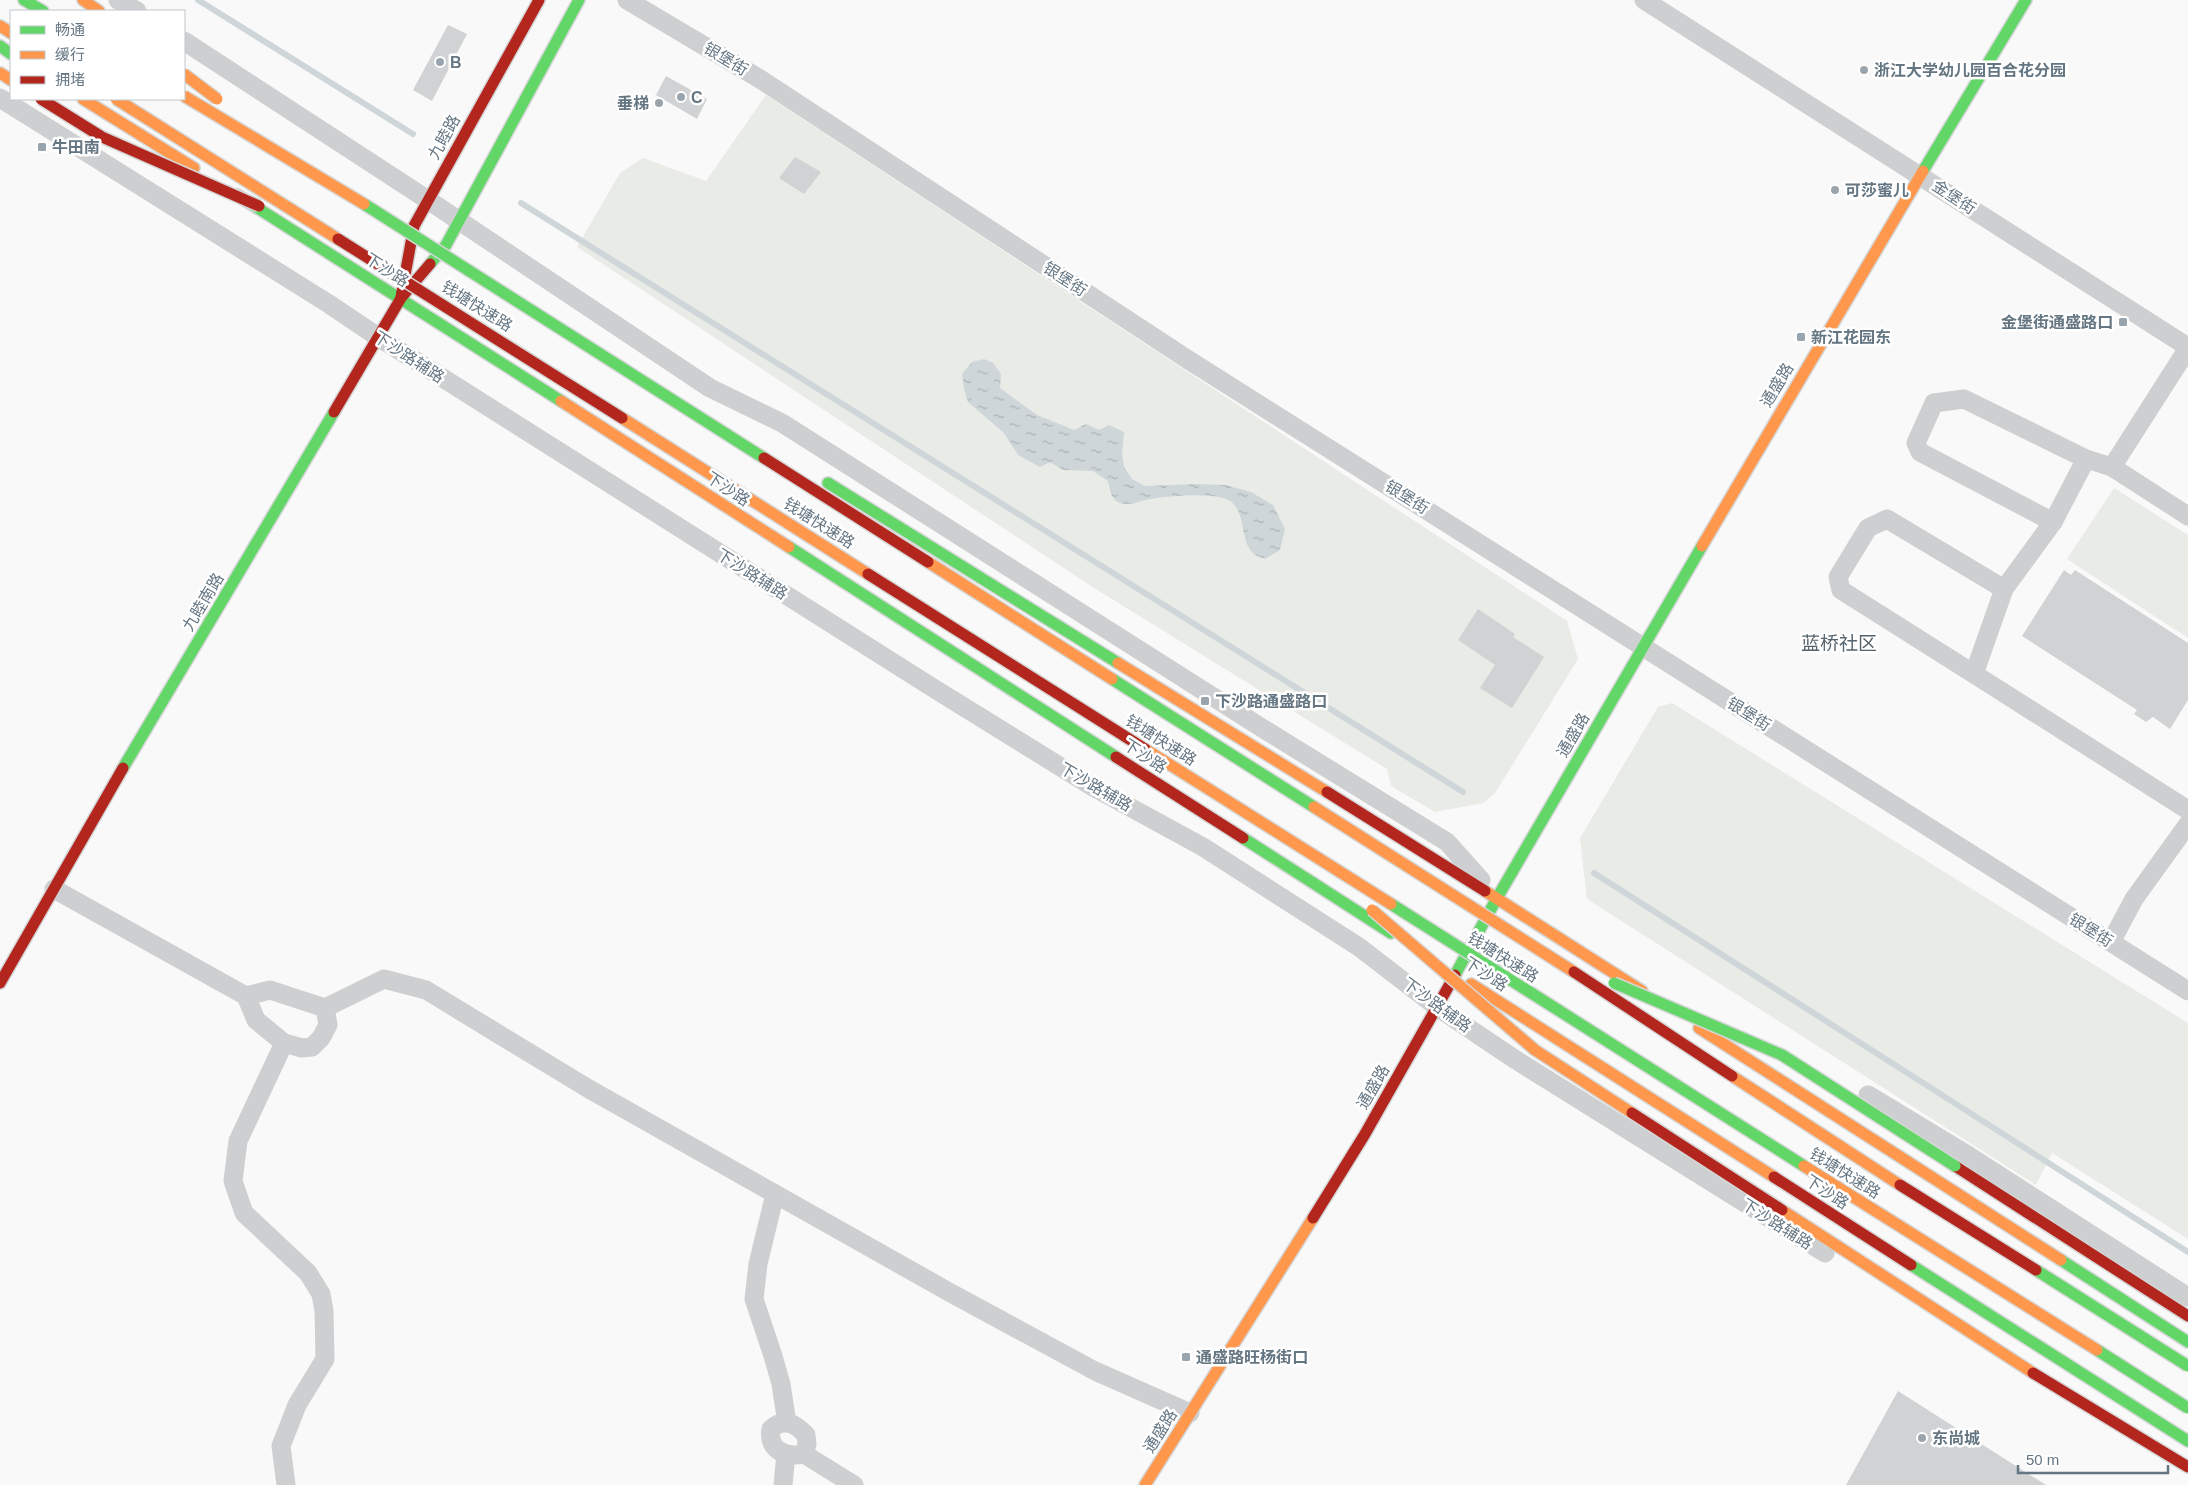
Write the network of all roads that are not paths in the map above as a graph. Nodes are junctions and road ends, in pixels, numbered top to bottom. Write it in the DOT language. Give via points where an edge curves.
graph roads {
  1 [pos="24,0"];
  2 [pos="39,0"];
  3 [pos="82,0"];
  4 [pos="118,0"];
  5 [pos="539,0"];
  6 [pos="579,0"];
  7 [pos="627,0"];
  8 [pos="1644,0"];
  9 [pos="2026,0"];
  10 [pos="41,10"];
  11 [pos="56,10"];
  12 [pos="97,10"];
  13 [pos="135,10"];
  14 [pos="185,42"];
  15 [pos="185,75"];
  16 [pos="185,88"];
  17 [pos="185,97"];
  18 [pos="0,98"];
  19 [pos="43,100"];
  20 [pos="85,100"];
  21 [pos="118,100"];
  22 [pos="223,103"];
  23 [pos="239,115"];
  24 [pos="1920,176"];
  25 [pos="341,190"];
  26 [pos="428,200"];
  27 [pos="459,220"];
  28 [pos="414,226"];
  29 [pos="446,245"];
  30 [pos="401,298"];
  31 [pos="484,330"];
  32 [pos="378,337"];
  33 [pos="2188,347"];
  34 [pos="691,398"];
  35 [pos="2086,459"];
  36 [pos="2112,467"];
  37 [pos="818,476"];
  38 [pos="2188,516"];
  39 [pos="2053,522"];
  40 [pos="2004,589"];
  41 [pos="1643,647"];
  42 [pos="1974,674"];
  43 [pos="2188,810"];
  44 [pos="2188,824"];
  45 [pos="1303,850"];
  46 [pos="54,889"];
  47 [pos="1497,898"];
  48 [pos="2111,942"];
  49 [pos="1548,955"];
  50 [pos="1456,974"];
  51 [pos="0,983"];
  52 [pos="2188,991"];
  53 [pos="1643,992"];
  54 [pos="246,996"];
  55 [pos="1437,1007"];
  56 [pos="325,1008"];
  57 [pos="284,1042"];
  58 [pos="775,1194"];
  59 [pos="2188,1297"];
  60 [pos="2188,1316"];
  61 [pos="2188,1342"];
  62 [pos="2188,1366"];
  63 [pos="2188,1408"];
  64 [pos="1190,1413"];
  65 [pos="788,1422"];
  66 [pos="2188,1442"];
  67 [pos="795,1454"];
  68 [pos="2188,1467"];
  69 [pos="2188,1481"];
  70 [pos="286,1485"];
  71 [pos="783,1485"];
  72 [pos="854,1485"];
  73 [pos="1145,1485"];
  1 -- 10 [label="main road"];
  2 -- 11 [label="main road"];
  3 -- 12 [label="main road"];
  4 -- 13 [label="street"];
  5 -- 26 [label="main road, 九睦路"];
  6 -- 27 [label="main road"];
  7 -- 41 [label="street, 银堡街" via="760,79 1187,359"];
  8 -- 24 [label="street, 金堡街"];
  9 -- 24 [label="main road, 通盛路"];
  14 -- 26 [label="street"];
  15 -- 22 [label="main road, bridge"];
  16 -- 28 [label="main road"];
  17 -- 25 [label="main road, 钱塘快速路, bridge"];
  18 -- 32 [label="street, 下沙路辅路"];
  19 -- 31 [label="main road, bridge" via="102,138 250,200 427,306"];
  20 -- 30 [label="main road, 下沙路"];
  21 -- 31 [label="main road, 钱塘快速路, bridge"];
  23 -- 25 [label="main road, bridge"];
  24 -- 33 [label="street, 金堡街"];
  24 -- 41 [label="main road, 通盛路"];
  25 -- 49 [label="main road, 钱塘快速路, bridge"];
  26 -- 27 [label="street"];
  26 -- 28 [label="main road, 九睦路"];
  27 -- 29 [label="main road"];
  27 -- 47 [label="street" via="710,388 782,423 1447,842"];
  28 -- 29 [label="main road"];
  28 -- 30 [label="main road, 九睦路"];
  29 -- 30 [label="main road, 九睦南路"];
  29 -- 34 [label="main road"];
  30 -- 32 [label="main road, 九睦南路"];
  30 -- 50 [label="main road, 下沙路"];
  31 -- 45 [label="main road, 钱塘快速路, bridge"];
  32 -- 46 [label="main road, 九睦南路"];
  32 -- 55 [label="street, 下沙路辅路" via="1093,787 1204,847 1359,947"];
  33 -- 36 [label="street"];
  35 -- 36 [label="street"];
  35 -- 39 [label="street"];
  35 -- 39 [label="street" via="1964,399 1934,403 1916,443 1920,452"];
  36 -- 38 [label="street"];
  37 -- 47 [label="main road"];
  39 -- 40 [label="street"];
  40 -- 42 [label="street"];
  40 -- 42 [label="street" via="1887,519 1868,528 1838,577 1841,590"];
  41 -- 47 [label="main road, 通盛路"];
  41 -- 48 [label="street, 银堡街"];
  42 -- 43 [label="street"];
  44 -- 48 [label="street" via="2134,899"];
  45 -- 63 [label="main road, 钱塘快速路, bridge"];
  45 -- 68 [label="main road, bridge" via="1535,1050 2040,1377"];
  46 -- 51 [label="main road, 九睦南路"];
  46 -- 54 [label="street"];
  47 -- 50 [label="main road, 通盛路"];
  47 -- 53 [label="main road"];
  48 -- 52 [label="street, 银堡街"];
  49 -- 60 [label="main road, bridge" via="1782,1055"];
  49 -- 62 [label="main road, 钱塘快速路, bridge" via="1865,1163"];
  50 -- 55 [label="main road, 通盛路"];
  50 -- 66 [label="main road, 下沙路"];
  53 -- 59 [label="street" via="1797,1052 1969,1156"];
  53 -- 61 [label="main road"];
  54 -- 56 [label="street" via="270,990"];
  54 -- 57 [label="street" via="256,1020"];
  55 -- 64 [label="main road, 通盛路" via="1365,1134"];
  55 -- 69 [label="street, 下沙路辅路" via="1541,1076"];
  56 -- 57 [label="street" via="328,1025 312,1047 302,1048"];
  56 -- 58 [label="street" via="384,979 426,990 589,1089"];
  57 -- 70 [label="street" via="238,1141 234,1181 244,1213 308,1274 321,1294 324,1311 325,1359 297,1405 281,1446"];
  58 -- 64 [label="street" via="1095,1371"];
  58 -- 65 [label="street" via="758,1264 754,1299 774,1356"];
  64 -- 73 [label="main road, 通盛路"];
  65 -- 67 [label="street" via="806,1435 807,1444"];
  65 -- 67 [label="street" via="774,1426 770,1435 780,1452"];
  67 -- 71 [label="street"];
  67 -- 72 [label="street"];
}
